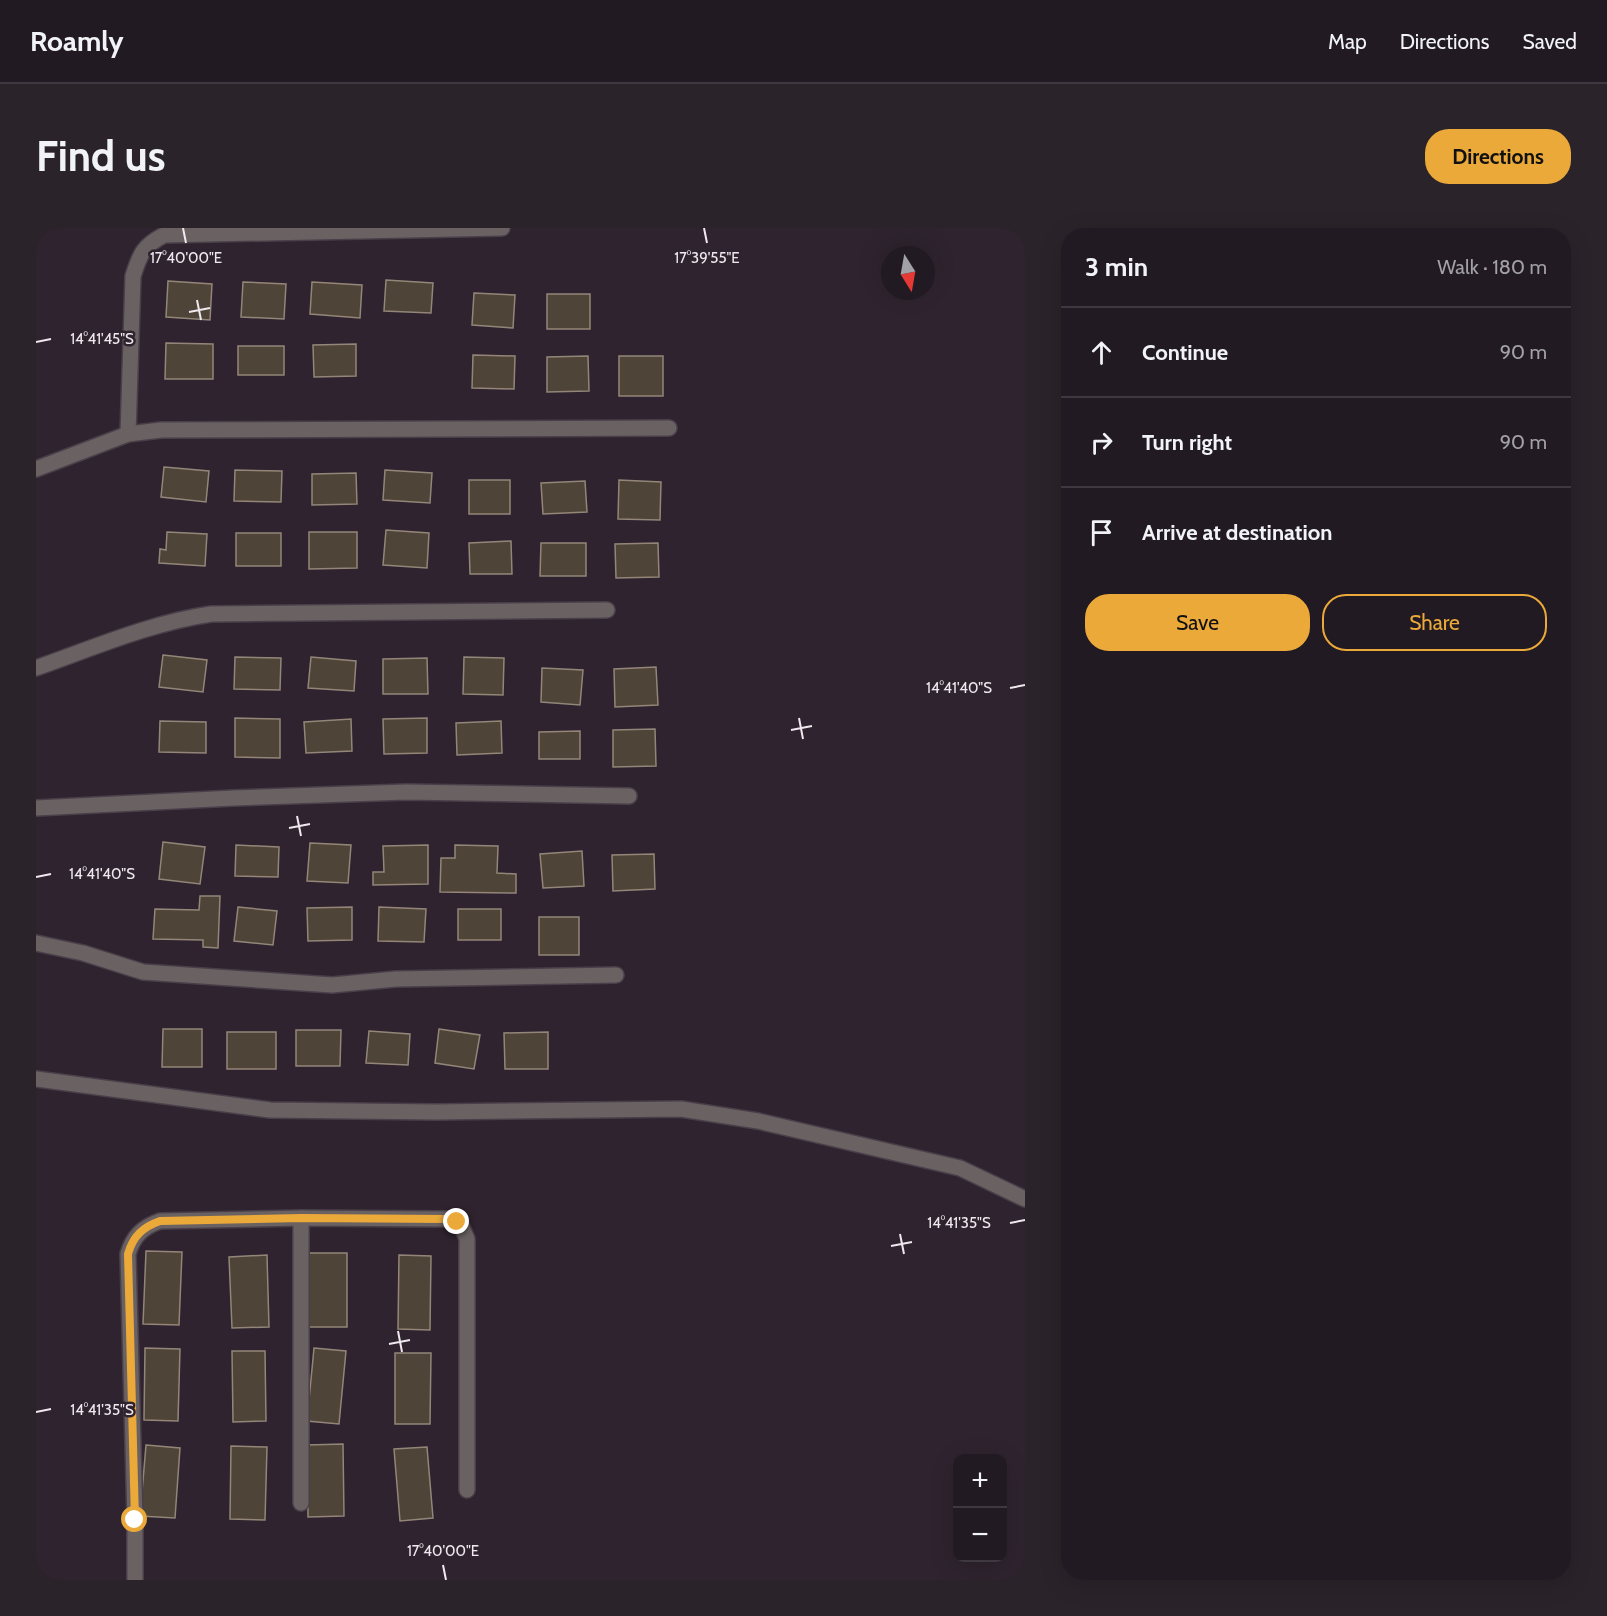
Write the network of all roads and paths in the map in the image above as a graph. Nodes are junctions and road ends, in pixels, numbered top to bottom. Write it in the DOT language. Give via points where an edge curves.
graph roads {
  1 [pos="502,228"];
  2 [pos="150,235"];
  3 [pos="669,428"];
  4 [pos="128,434"];
  5 [pos="36,469"];
  6 [pos="607,610"];
  7 [pos="36,668"];
  8 [pos="629,796"];
  9 [pos="36,808"];
  10 [pos="36,943"];
  11 [pos="616,975"];
  12 [pos="36,1079"];
  13 [pos="1025,1199"];
  14 [pos="301,1218"];
  15 [pos="467,1490"];
  16 [pos="301,1503"];
  17 [pos="135,1580"];
  1 -- 2 [label="street"];
  2 -- 4 [label="street" via="132,276"];
  3 -- 4 [label="street" via="172,430"];
  4 -- 5 [label="street"];
  6 -- 7 [label="street" via="211,614 157,626"];
  8 -- 9 [label="street" via="406,792"];
  10 -- 11 [label="street" via="83,952 143,972 332,985"];
  12 -- 13 [label="street" via="270,1110 681,1109 758,1121 960,1168"];
  14 -- 15 [label="street" via="448,1219 463,1228 467,1239"];
  14 -- 16 [label="street"];
  14 -- 17 [label="street" via="160,1221 146,1226 130,1245"];
}
